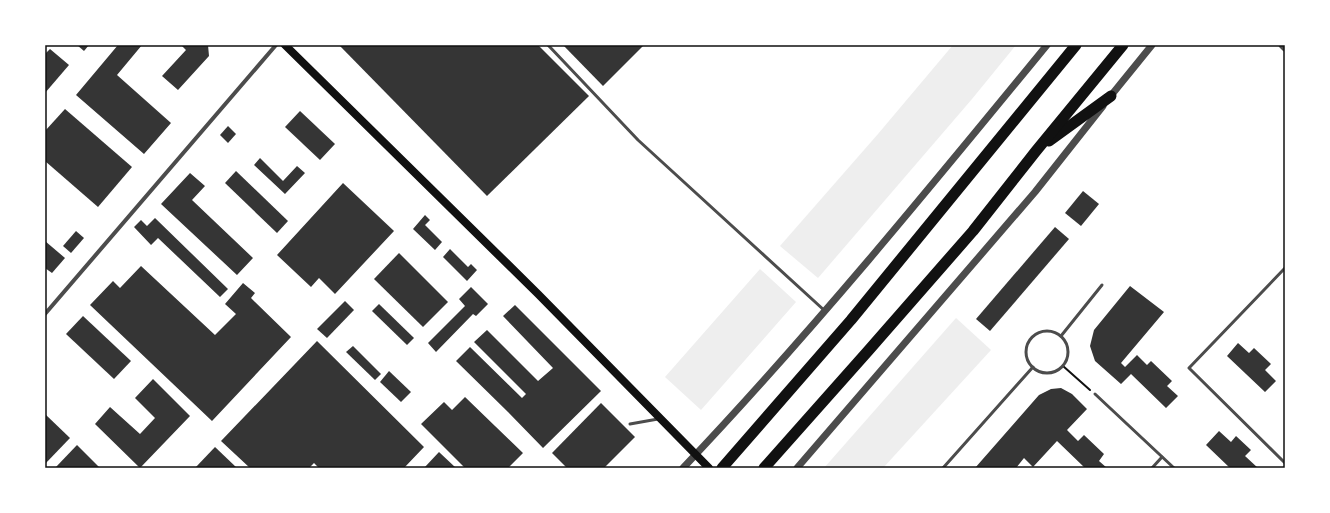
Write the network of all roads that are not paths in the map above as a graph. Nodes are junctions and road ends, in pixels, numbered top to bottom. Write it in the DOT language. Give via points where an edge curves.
graph roads {
  1 [pos="276,45"];
  2 [pos="285,45"];
  3 [pos="548,45"];
  4 [pos="1047,45"];
  5 [pos="1071,45"];
  6 [pos="1076,45"];
  7 [pos="1122,45"];
  8 [pos="1152,45"];
  9 [pos="1282,45"];
  10 [pos="1285,48"];
  11 [pos="1065,59"];
  12 [pos="1111,96"];
  13 [pos="1036,151"];
  14 [pos="1285,268"];
  15 [pos="1102,285"];
  16 [pos="825,311"];
  17 [pos="45,314"];
  18 [pos="1061,336"];
  19 [pos="1033,367"];
  20 [pos="1095,394"];
  21 [pos="659,419"];
  22 [pos="630,424"];
  23 [pos="695,455"];
  24 [pos="1162,457"];
  25 [pos="1285,463"];
  26 [pos="683,468"];
  27 [pos="709,468"];
  28 [pos="722,468"];
  29 [pos="764,468"];
  30 [pos="797,468"];
  31 [pos="943,468"];
  32 [pos="1152,468"];
  33 [pos="1174,468"];
  1 -- 17 [label="street"];
  2 -- 21 [label="main road" via="538,294"];
  3 -- 16 [label="lane" via="638,140"];
  4 -- 16 [label="street"];
  5 -- 11 [label="street"];
  6 -- 11 [label="highway"];
  7 -- 13 [label="highway"];
  8 -- 12 [label="street"];
  9 -- 10 [label="street"];
  11 -- 28 [label="highway" via="852,320"];
  12 -- 13 [label="highway"];
  12 -- 30 [label="street" via="1036,192"];
  13 -- 29 [label="highway" via="973,231"];
  14 -- 25 [label="lane" via="1189,368"];
  15 -- 18 [label="lane"];
  16 -- 23 [label="street"];
  18 -- 19 [label="lane" via="1068,354 1062,366 1045,373"];
  18 -- 19 [label="lane" via="1048,331 1034,335 1026,348 1028,362"];
  19 -- 31 [label="lane"];
  20 -- 24 [label="lane"];
  21 -- 22 [label="lane"];
  21 -- 23 [label="main road"];
  23 -- 26 [label="street"];
  23 -- 27 [label="main road"];
  24 -- 32 [label="lane"];
  24 -- 33 [label="lane"];
}
